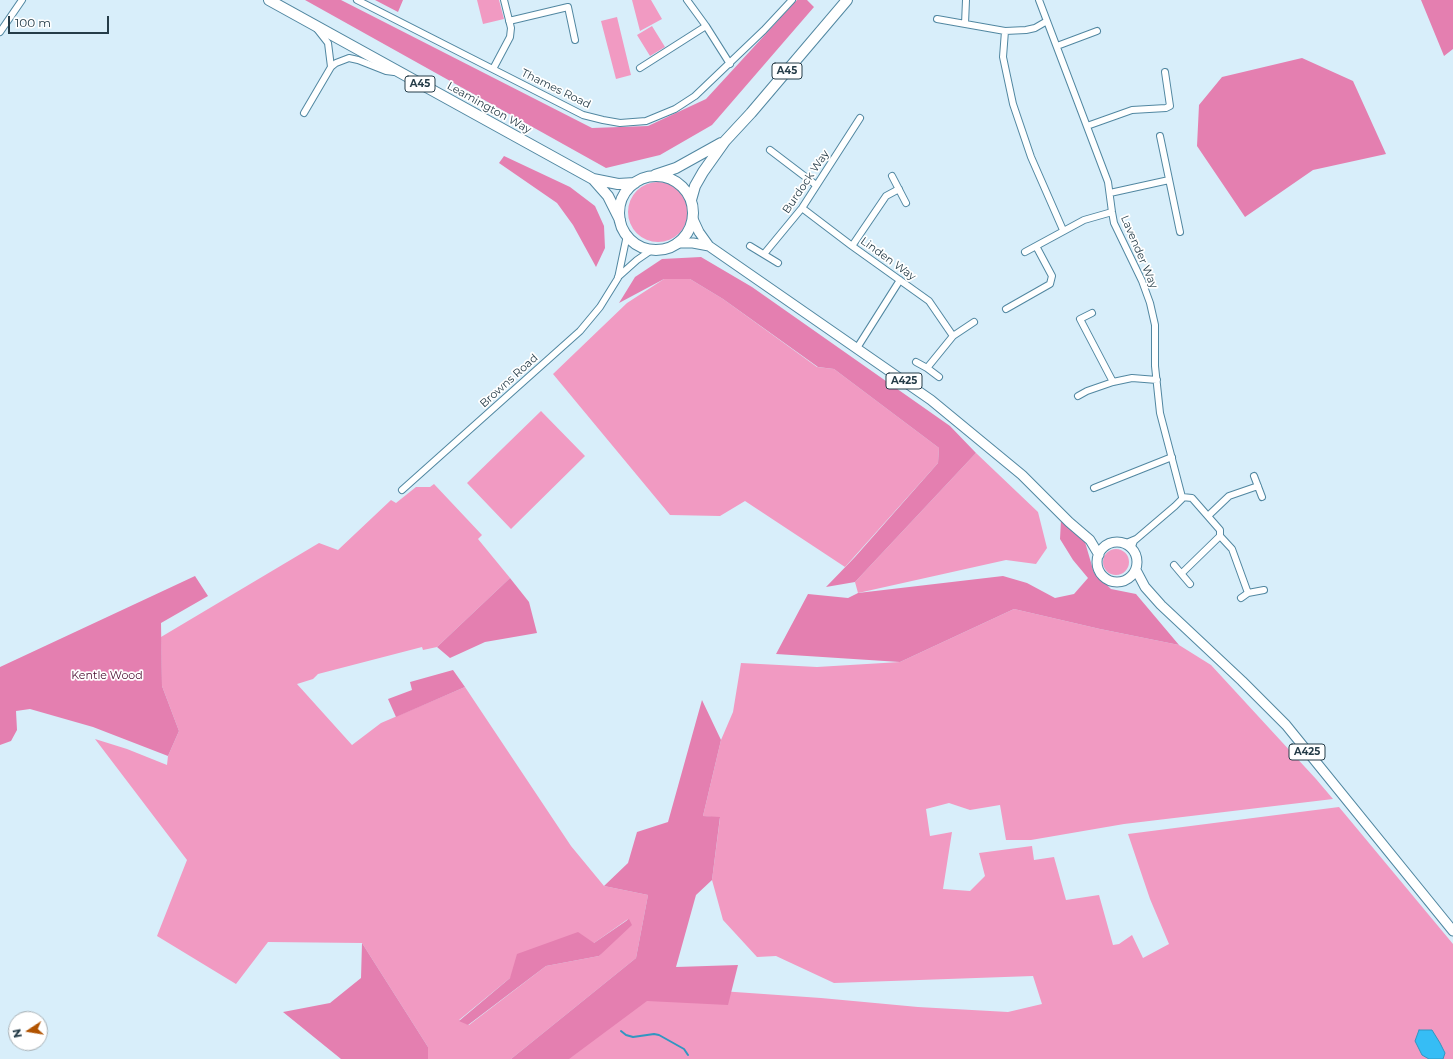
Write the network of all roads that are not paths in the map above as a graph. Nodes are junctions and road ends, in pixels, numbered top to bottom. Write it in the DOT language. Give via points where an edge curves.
graph roads {
  1 [pos="22,0"];
  2 [pos="269,0"];
  3 [pos="357,0"];
  4 [pos="504,0"];
  5 [pos="687,0"];
  6 [pos="792,0"];
  7 [pos="847,0"];
  8 [pos="966,0"];
  9 [pos="1039,0"];
  10 [pos="937,19"];
  11 [pos="509,21"];
  12 [pos="1047,21"];
  13 [pos="314,24"];
  14 [pos="965,24"];
  15 [pos="706,26"];
  16 [pos="1005,31"];
  17 [pos="1098,31"];
  18 [pos="0,32"];
  19 [pos="575,40"];
  20 [pos="1057,46"];
  21 [pos="730,64"];
  22 [pos="331,67"];
  23 [pos="640,68"];
  24 [pos="493,69"];
  25 [pos="1165,72"];
  26 [pos="404,75"];
  27 [pos="304,113"];
  28 [pos="860,118"];
  29 [pos="1087,126"];
  30 [pos="1160,136"];
  31 [pos="725,141"];
  32 [pos="770,150"];
  33 [pos="651,176"];
  34 [pos="892,176"];
  35 [pos="593,179"];
  36 [pos="1170,180"];
  37 [pos="636,183"];
  38 [pos="816,185"];
  39 [pos="899,189"];
  40 [pos="1110,192"];
  41 [pos="691,200"];
  42 [pos="906,203"];
  43 [pos="802,208"];
  44 [pos="1112,212"];
  45 [pos="693,219"];
  46 [pos="620,220"];
  47 [pos="1063,230"];
  48 [pos="1180,232"];
  49 [pos="627,235"];
  50 [pos="677,243"];
  51 [pos="709,246"];
  52 [pos="750,246"];
  53 [pos="852,246"];
  54 [pos="1036,246"];
  55 [pos="653,249"];
  56 [pos="1025,252"];
  57 [pos="764,254"];
  58 [pos="778,263"];
  59 [pos="618,278"];
  60 [pos="900,280"];
  61 [pos="1006,309"];
  62 [pos="1092,312"];
  63 [pos="974,322"];
  64 [pos="953,336"];
  65 [pos="857,348"];
  66 [pos="916,362"];
  67 [pos="927,368"];
  68 [pos="939,377"];
  69 [pos="1157,380"];
  70 [pos="1113,382"];
  71 [pos="1078,396"];
  72 [pos="1172,457"];
  73 [pos="1254,476"];
  74 [pos="1102,485"];
  75 [pos="1258,486"];
  76 [pos="1094,488"];
  77 [pos="402,490"];
  78 [pos="1106,491"];
  79 [pos="1182,497"];
  80 [pos="1262,497"];
  81 [pos="1208,516"];
  82 [pos="1220,536"];
  83 [pos="1090,540"];
  84 [pos="1107,545"];
  85 [pos="1128,546"];
  86 [pos="1099,555"];
  87 [pos="1174,565"];
  88 [pos="1136,570"];
  89 [pos="1182,573"];
  90 [pos="1127,580"];
  91 [pos="1190,584"];
  92 [pos="1145,587"];
  93 [pos="1264,590"];
  94 [pos="1248,593"];
  95 [pos="1241,598"];
  96 [pos="1453,931"];
  1 -- 18 [label="street"];
  2 -- 13 [label="highway, Leamington Way / A45"];
  3 -- 24 [label="street, Thames Road"];
  4 -- 11 [label="street"];
  5 -- 15 [label="street"];
  6 -- 21 [label="street, Thames Road"];
  7 -- 31 [label="highway, A45"];
  8 -- 14 [label="street"];
  9 -- 12 [label="street, Lavender Way"];
  10 -- 14 [label="street"];
  11 -- 19 [label="street" via="568,7"];
  11 -- 24 [label="street" via="510,37"];
  12 -- 16 [label="street" via="1035,28"];
  12 -- 20 [label="street, Lavender Way"];
  13 -- 22 [label="street" via="328,43"];
  13 -- 26 [label="highway, Leamington Way / A45"];
  14 -- 16 [label="street"];
  15 -- 21 [label="street"];
  15 -- 23 [label="street"];
  16 -- 47 [label="street" via="1002,57 1013,104 1031,157"];
  17 -- 20 [label="street"];
  20 -- 29 [label="street, Lavender Way"];
  21 -- 24 [label="street, Thames Road" via="695,96 675,109 646,121 620,123 583,114"];
  22 -- 26 [label="street" via="349,58"];
  22 -- 27 [label="street"];
  25 -- 29 [label="street" via="1170,106 1132,110"];
  26 -- 35 [label="highway, Leamington Way / A45"];
  28 -- 38 [label="street, Burdock Way"];
  29 -- 40 [label="street, Lavender Way"];
  30 -- 36 [label="street"];
  31 -- 33 [label="highway, A45" via="676,168"];
  31 -- 41 [label="highway, A45" via="702,172"];
  32 -- 38 [label="street"];
  33 -- 37 [label="highway"];
  33 -- 41 [label="highway" via="673,180 686,190"];
  34 -- 39 [label="street"];
  35 -- 37 [label="highway, Leamington Way / A45" via="618,184"];
  35 -- 46 [label="highway, Leamington Way / A45" via="608,196"];
  36 -- 40 [label="street"];
  36 -- 48 [label="street"];
  37 -- 46 [label="highway" via="623,198"];
  38 -- 43 [label="street, Burdock Way"];
  39 -- 42 [label="street"];
  39 -- 53 [label="street" via="886,196"];
  40 -- 44 [label="street, Lavender Way"];
  41 -- 45 [label="highway"];
  43 -- 53 [label="street, Linden Way"];
  43 -- 57 [label="street, Burdock Way"];
  44 -- 47 [label="street" via="1084,220"];
  44 -- 69 [label="street, Lavender Way" via="1114,223 1150,303 1155,325"];
  45 -- 50 [label="highway" via="688,232"];
  45 -- 51 [label="main road"];
  46 -- 49 [label="highway"];
  47 -- 54 [label="street"];
  49 -- 55 [label="highway" via="636,244"];
  49 -- 59 [label="street, Browns Road"];
  50 -- 51 [label="main road"];
  50 -- 55 [label="highway" via="668,248"];
  51 -- 65 [label="main road, A425"];
  52 -- 57 [label="street"];
  53 -- 60 [label="street, Linden Way"];
  54 -- 56 [label="street"];
  54 -- 61 [label="street" via="1052,276 1050,284"];
  55 -- 59 [label="street, Browns Road"];
  57 -- 58 [label="street"];
  59 -- 77 [label="street, Browns Road" via="580,331"];
  60 -- 64 [label="street, Linden Way" via="929,301"];
  60 -- 65 [label="street"];
  62 -- 70 [label="street" via="1080,319"];
  63 -- 64 [label="street"];
  64 -- 67 [label="street"];
  65 -- 83 [label="main road, A425" via="931,400 1022,475"];
  66 -- 67 [label="street"];
  67 -- 68 [label="street"];
  69 -- 70 [label="street" via="1132,378"];
  69 -- 72 [label="street, Lavender Way" via="1160,414"];
  70 -- 71 [label="street"];
  72 -- 74 [label="street"];
  72 -- 79 [label="street, Lavender Way"];
  73 -- 75 [label="street"];
  74 -- 76 [label="street"];
  74 -- 78 [label="street"];
  75 -- 80 [label="street"];
  75 -- 81 [label="street" via="1230,496"];
  79 -- 81 [label="street" via="1192,498"];
  79 -- 85 [label="street"];
  81 -- 82 [label="street" via="1220,530"];
  82 -- 89 [label="street"];
  82 -- 94 [label="street" via="1232,549"];
  83 -- 84 [label="main road, A425"];
  83 -- 86 [label="main road, A425"];
  84 -- 85 [label="main road" via="1115,542"];
  84 -- 86 [label="main road"];
  85 -- 88 [label="main road" via="1136,556"];
  86 -- 90 [label="main road" via="1098,568 1105,578 1113,582"];
  87 -- 89 [label="street"];
  88 -- 90 [label="main road"];
  88 -- 92 [label="main road, A425"];
  89 -- 91 [label="street"];
  90 -- 92 [label="main road, A425"];
  92 -- 96 [label="main road, A425" via="1286,726"];
  93 -- 94 [label="street"];
  94 -- 95 [label="street"];
}
